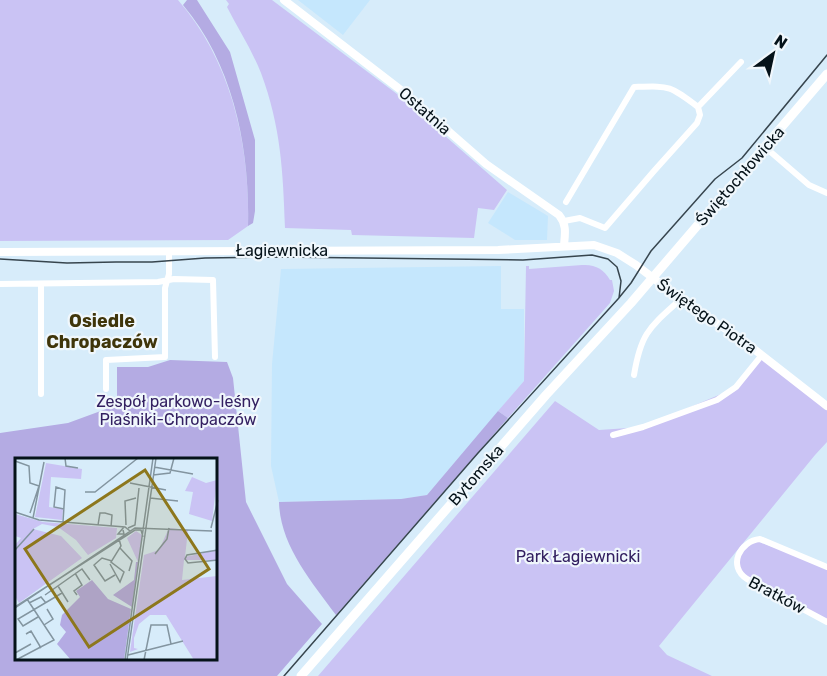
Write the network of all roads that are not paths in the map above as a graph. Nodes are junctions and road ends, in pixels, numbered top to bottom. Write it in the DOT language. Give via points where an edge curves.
graph roads {
  1 [pos="284,0"];
  2 [pos="741,62"];
  3 [pos="827,74"];
  4 [pos="698,107"];
  5 [pos="766,148"];
  6 [pos="827,193"];
  7 [pos="566,202"];
  8 [pos="564,221"];
  9 [pos="564,245"];
  10 [pos="169,251"];
  11 [pos="0,252"];
  12 [pos="653,277"];
  13 [pos="167,280"];
  14 [pos="41,284"];
  15 [pos="0,285"];
  16 [pos="681,299"];
  17 [pos="762,355"];
  18 [pos="215,357"];
  19 [pos="634,375"];
  20 [pos="106,389"];
  21 [pos="41,394"];
  22 [pos="827,406"];
  23 [pos="613,435"];
  24 [pos="827,567"];
  25 [pos="827,622"];
  26 [pos="302,676"];
  1 -- 8 [label="street, Ostatnia" via="406,94 486,164"];
  2 -- 4 [label="street"];
  3 -- 5 [label="main road, Świętochłowicka"];
  4 -- 7 [label="street" via="670,87 634,87"];
  4 -- 8 [label="street" via="697,123 605,228 580,218"];
  5 -- 6 [label="street" via="809,185"];
  5 -- 12 [label="main road, Świętochłowicka"];
  8 -- 9 [label="street"];
  9 -- 10 [label="street, Łagiewnicka" via="490,250"];
  9 -- 12 [label="street" via="605,248"];
  10 -- 11 [label="street, Łagiewnicka"];
  10 -- 13 [label="street"];
  12 -- 16 [label="street, Świętego Piotra"];
  12 -- 26 [label="main road, Bytomska"];
  13 -- 14 [label="street"];
  13 -- 18 [label="street" via="213,280"];
  13 -- 20 [label="street" via="165,357 106,360"];
  14 -- 15 [label="street"];
  14 -- 21 [label="street"];
  16 -- 17 [label="street, Świętego Piotra"];
  16 -- 19 [label="street" via="647,332 637,353"];
  17 -- 22 [label="street, Świętego Piotra"];
  17 -- 23 [label="street" via="736,387 717,400"];
  24 -- 25 [label="street, Bratków" via="760,539 747,543 736,562 738,572 747,579"];
}
